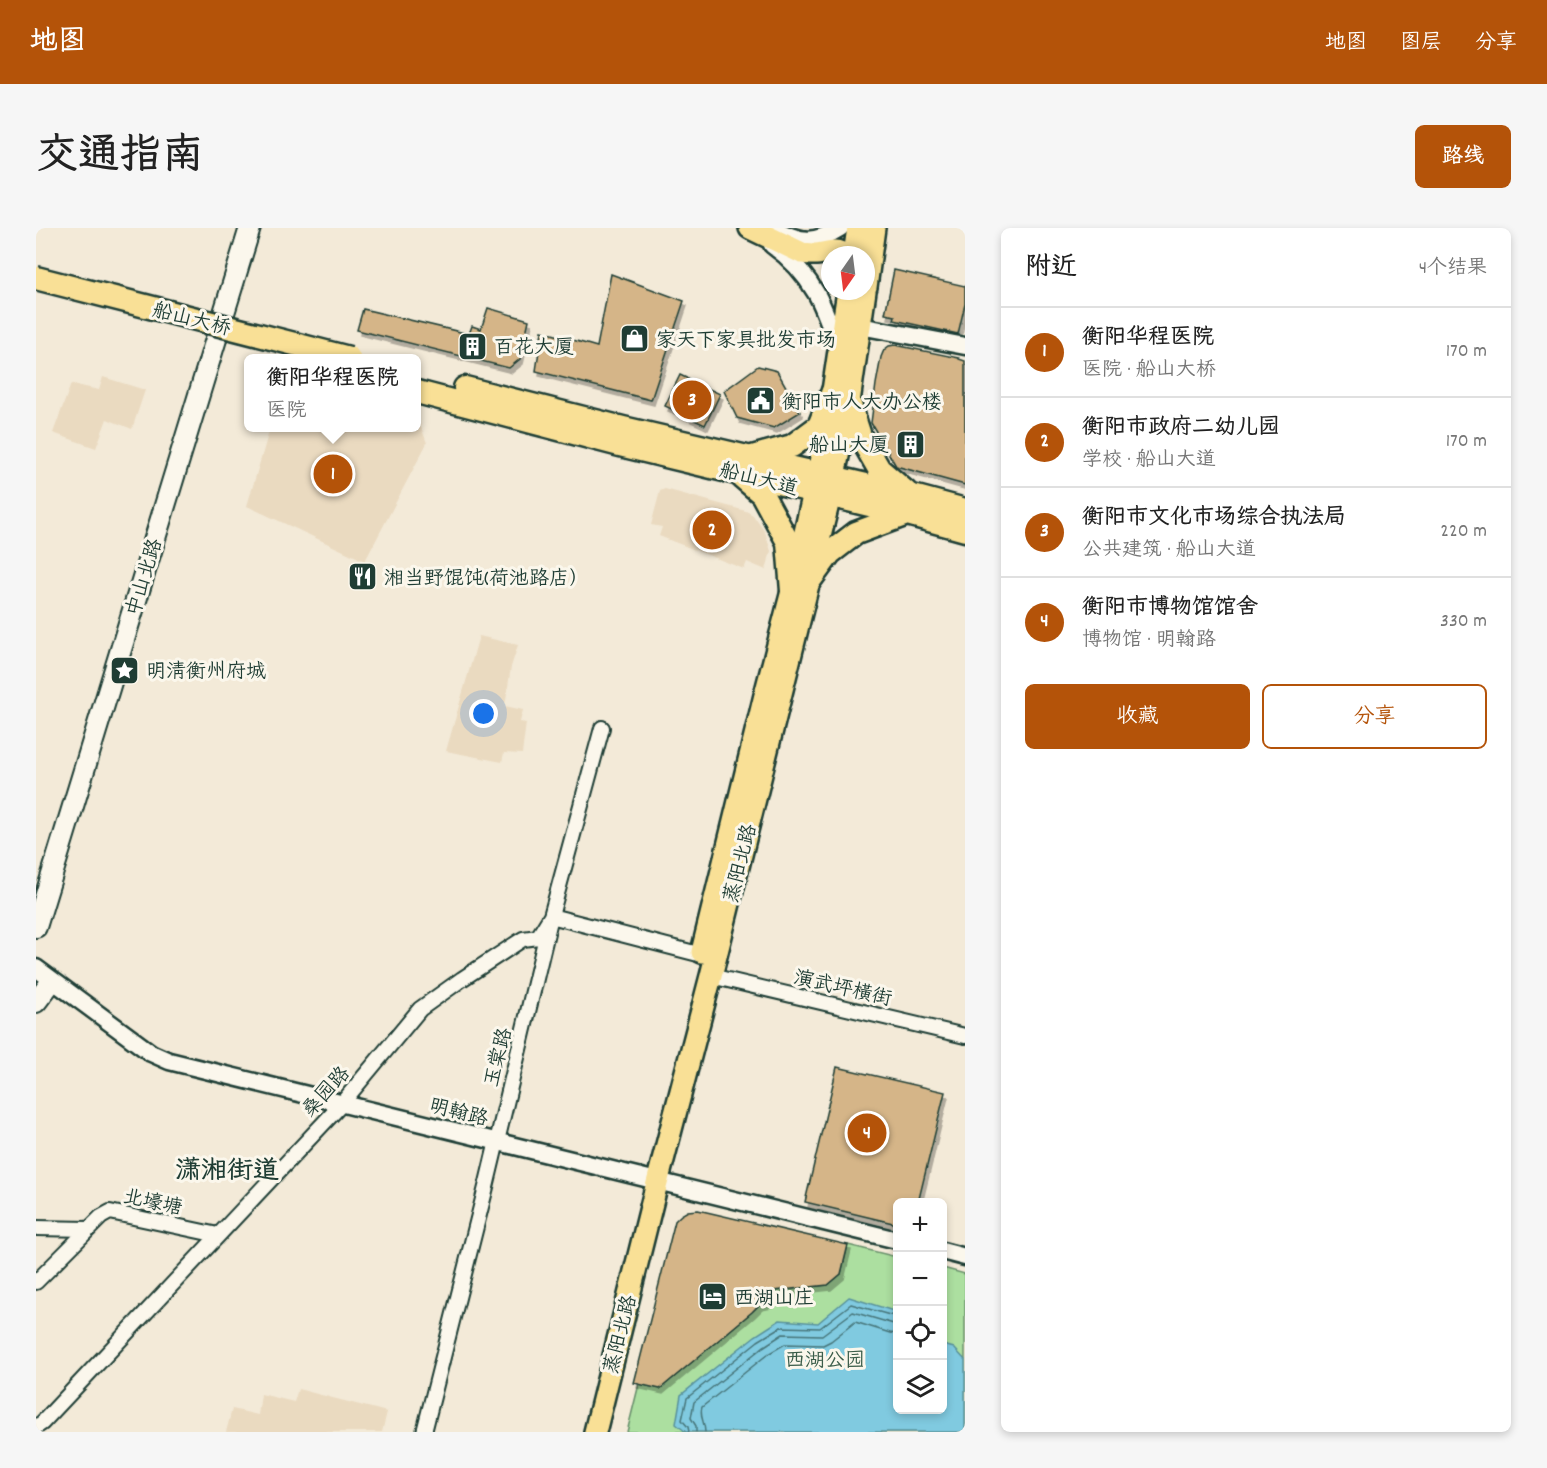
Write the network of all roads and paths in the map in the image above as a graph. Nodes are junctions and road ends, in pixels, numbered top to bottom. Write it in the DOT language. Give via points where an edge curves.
graph roads {
  1 [pos="242,228"];
  2 [pos="250,228"];
  3 [pos="750,228"];
  4 [pos="773,228"];
  5 [pos="840,228"];
  6 [pos="858,228"];
  7 [pos="874,228"];
  8 [pos="855,246"];
  9 [pos="872,246"];
  10 [pos="821,253"];
  11 [pos="36,278"];
  12 [pos="36,293"];
  13 [pos="847,300"];
  14 [pos="864,300"];
  15 [pos="860,326"];
  16 [pos="965,346"];
  17 [pos="839,350"];
  18 [pos="274,354"];
  19 [pos="333,354"];
  20 [pos="421,377"];
  21 [pos="421,393"];
  22 [pos="841,396"];
  23 [pos="554,419"];
  24 [pos="744,465"];
  25 [pos="824,485"];
  26 [pos="908,505"];
  27 [pos="965,510"];
  28 [pos="965,530"];
  29 [pos="800,587"];
  30 [pos="602,728"];
  31 [pos="36,898"];
  32 [pos="551,916"];
  33 [pos="36,927"];
  34 [pos="702,955"];
  35 [pos="36,968"];
  36 [pos="711,976"];
  37 [pos="43,980"];
  38 [pos="36,1002"];
  39 [pos="965,1036"];
  40 [pos="340,1106"];
  41 [pos="496,1144"];
  42 [pos="651,1183"];
  43 [pos="36,1228"];
  44 [pos="89,1229"];
  45 [pos="218,1234"];
  46 [pos="893,1239"];
  47 [pos="893,1245"];
  48 [pos="946,1252"];
  49 [pos="965,1257"];
  50 [pos="947,1258"];
  51 [pos="965,1263"];
  52 [pos="38,1277"];
  53 [pos="36,1427"];
  54 [pos="424,1432"];
  55 [pos="581,1432"];
  56 [pos="595,1432"];
  1 -- 31 [label="main road, 中山北路"];
  2 -- 33 [label="main road, 中山北路"];
  3 -- 10 [label="main road" via="802,253"];
  3 -- 17 [label="street" via="785,254 816,292"];
  4 -- 5 [label="street" via="803,240 826,237"];
  6 -- 8 [label="main road"];
  7 -- 9 [label="main road, 蒸阳北路"];
  11 -- 19 [label="highway, 船山大桥, bridge"];
  12 -- 18 [label="highway, 船山大桥"];
  13 -- 17 [label="main road, 蒸阳北路"];
  14 -- 15 [label="main road, 蒸阳北路"];
  15 -- 16 [label="street"];
  15 -- 22 [label="main road, 蒸阳北路"];
  17 -- 22 [label="main road, 蒸阳北路"];
  20 -- 23 [label="highway"];
  21 -- 23 [label="highway"];
  22 -- 24 [label="highway" via="819,426 792,446"];
  22 -- 25 [label="main road, 蒸阳北路"];
  22 -- 26 [label="highway" via="879,469"];
  23 -- 24 [label="highway, 船山大道"];
  24 -- 25 [label="highway, 船山大道"];
  24 -- 29 [label="highway" via="788,542"];
  25 -- 26 [label="highway, 船山大道"];
  25 -- 29 [label="main road, 蒸阳北路"];
  26 -- 27 [label="highway, 船山大道"];
  26 -- 28 [label="highway, 船山大道"];
  26 -- 29 [label="highway" via="856,533 830,553"];
  29 -- 34 [label="main road, 蒸阳北路" via="766,691"];
  29 -- 36 [label="main road, 蒸阳北路"];
  30 -- 32 [label="street, 玉棠路"];
  32 -- 34 [label="street"];
  32 -- 40 [label="street, 桑园路" via="538,936 523,939 420,1009"];
  32 -- 41 [label="street, 玉棠路"];
  34 -- 42 [label="main road, 蒸阳北路"];
  35 -- 40 [label="street, 明翰路" via="151,1053"];
  36 -- 39 [label="street, 演武坪横街"];
  36 -- 42 [label="main road, 蒸阳北路"];
  37 -- 38 [label="main road"];
  37 -- 40 [label="street, 明翰路" via="148,1058"];
  40 -- 41 [label="street, 明翰路"];
  40 -- 45 [label="street, 桑园路"];
  41 -- 42 [label="street, 明翰路"];
  41 -- 54 [label="street, 玉棠路"];
  42 -- 46 [label="street, 明翰路"];
  42 -- 47 [label="street, 明翰路"];
  42 -- 55 [label="main road, 蒸阳北路"];
  42 -- 56 [label="main road, 蒸阳北路"];
  43 -- 44 [label="street"];
  44 -- 45 [label="street, 北壕塘" via="110,1212"];
  44 -- 52 [label="street, 北壕塘"];
  45 -- 53 [label="street, 桑园路"];
  48 -- 49 [label="street"];
  50 -- 51 [label="street"];
}
